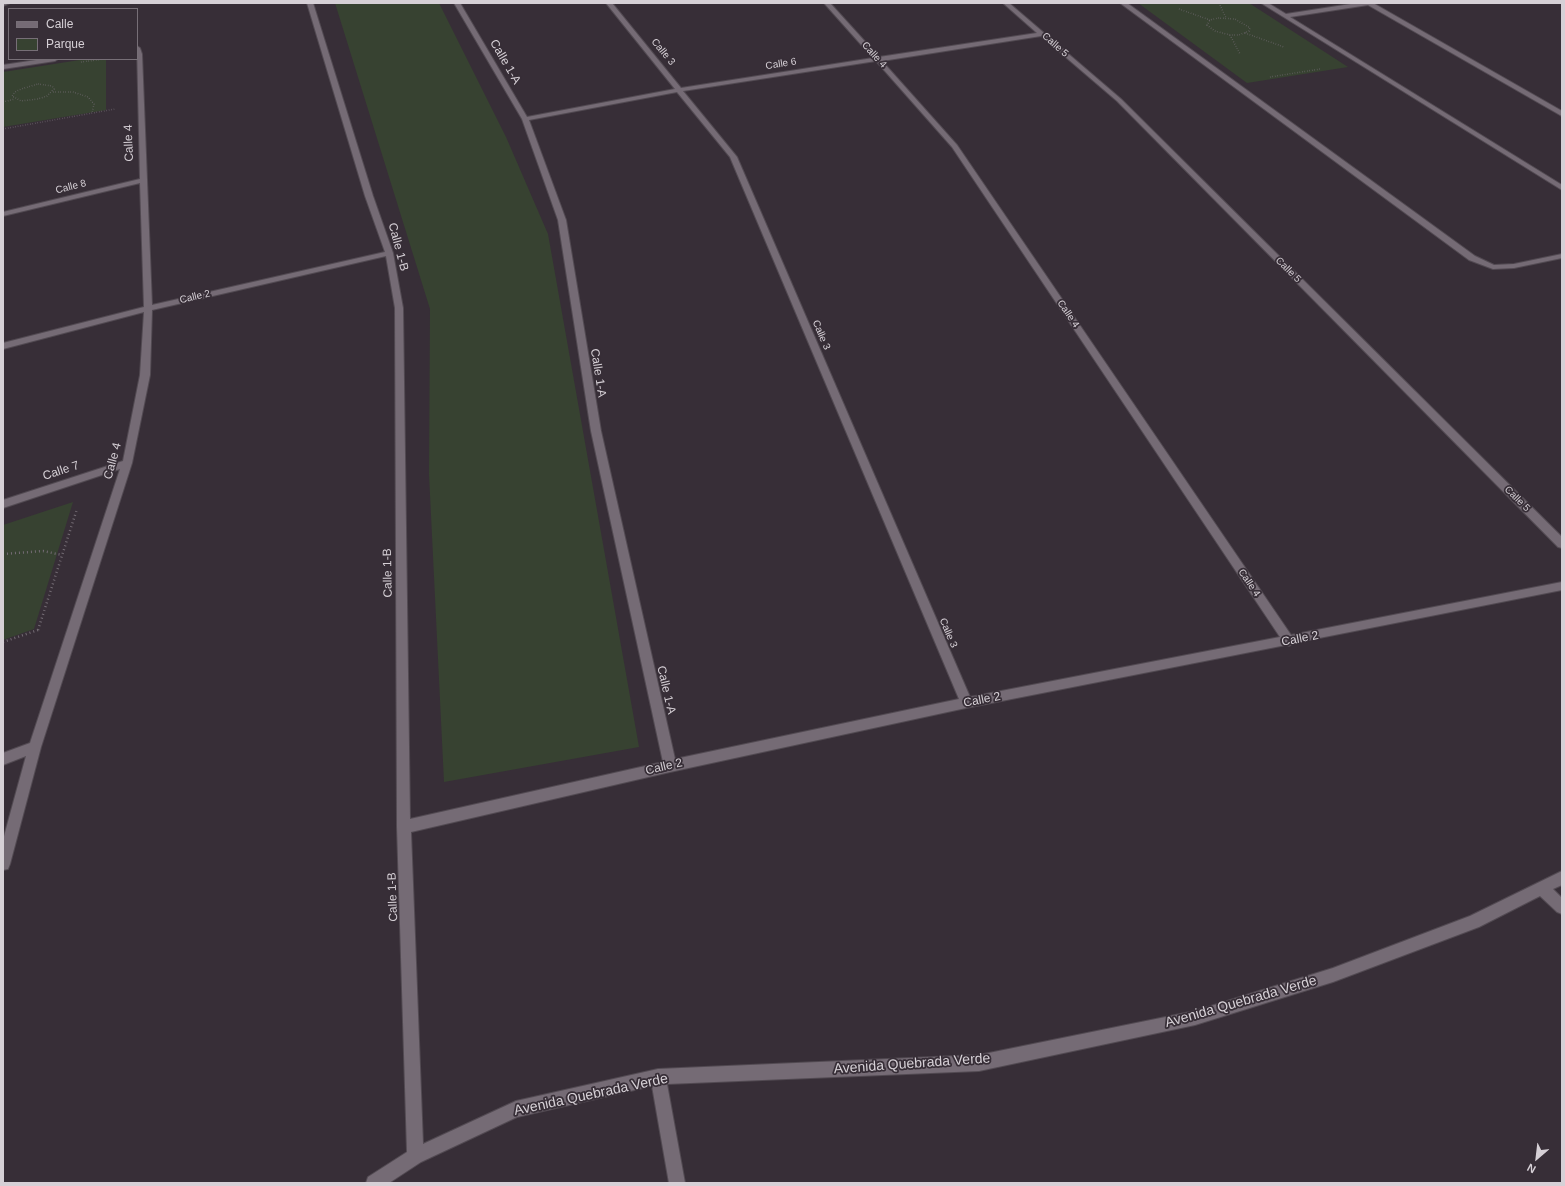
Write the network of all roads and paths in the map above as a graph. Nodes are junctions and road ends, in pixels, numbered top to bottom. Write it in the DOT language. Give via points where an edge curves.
graph roads {
  1 [pos="7,3"];
  2 [pos="310,3"];
  3 [pos="457,3"];
  4 [pos="609,3"];
  5 [pos="828,3"];
  6 [pos="1006,3"];
  7 [pos="1123,3"];
  8 [pos="1219,3"];
  9 [pos="1264,3"];
  10 [pos="1369,3"];
  11 [pos="3,4"];
  12 [pos="1176,8"];
  13 [pos="1284,16"];
  14 [pos="1226,18"];
  15 [pos="1210,20"];
  16 [pos="1042,34"];
  17 [pos="138,51"];
  18 [pos="878,59"];
  19 [pos="49,60"];
  20 [pos="3,67"];
  21 [pos="679,90"];
  22 [pos="52,92"];
  23 [pos="15,99"];
  24 [pos="3,102"];
  25 [pos="141,105"];
  26 [pos="92,113"];
  27 [pos="1562,114"];
  28 [pos="525,119"];
  29 [pos="3,129"];
  30 [pos="143,180"];
  31 [pos="1562,188"];
  32 [pos="3,214"];
  33 [pos="389,253"];
  34 [pos="1562,256"];
  35 [pos="148,308"];
  36 [pos="3,346"];
  37 [pos="127,463"];
  38 [pos="85,477"];
  39 [pos="3,504"];
  40 [pos="1562,544"];
  41 [pos="3,554"];
  42 [pos="62,555"];
  43 [pos="1562,586"];
  44 [pos="38,630"];
  45 [pos="1289,641"];
  46 [pos="966,703"];
  47 [pos="35,747"];
  48 [pos="3,760"];
  49 [pos="670,766"];
  50 [pos="404,827"];
  51 [pos="3,864"];
  52 [pos="1562,878"];
  53 [pos="1543,889"];
  54 [pos="1562,907"];
  55 [pos="658,1077"];
  56 [pos="415,1156"];
  57 [pos="374,1183"];
  58 [pos="677,1183"];
  1 -- 11 [label="street"];
  2 -- 33 [label="street, Calle 1-B"];
  3 -- 28 [label="street, Calle 1-A"];
  4 -- 21 [label="street, Calle 3"];
  5 -- 18 [label="street, Calle 4"];
  6 -- 16 [label="street, Calle 5"];
  7 -- 34 [label="street" via="1472,258 1493,266 1514,266"];
  8 -- 14 [label="path"];
  9 -- 13 [label="street"];
  10 -- 13 [label="street"];
  10 -- 27 [label="street"];
  12 -- 15 [label="path"];
  13 -- 31 [label="street"];
  14 -- 15 [label="path"];
  14 -- 15 [label="path" via="1242,22 1250,28 1249,31 1239,35 1222,34 1207,25"];
  16 -- 18 [label="street, Calle 6"];
  16 -- 40 [label="street, Calle 5" via="1119,100"];
  17 -- 25 [label="street, Calle 4"];
  18 -- 21 [label="street, Calle 6"];
  18 -- 45 [label="street, Calle 4" via="955,146"];
  19 -- 20 [label="street"];
  21 -- 28 [label="street, Calle 6"];
  21 -- 46 [label="street, Calle 3" via="733,157"];
  22 -- 23 [label="path" via="38,99"];
  22 -- 23 [label="path" via="52,86 46,84 29,86 15,92 12,96"];
  22 -- 26 [label="path" via="73,92 88,96 94,104"];
  23 -- 24 [label="path"];
  25 -- 26 [label="path"];
  25 -- 30 [label="street, Calle 4"];
  26 -- 29 [label="path"];
  28 -- 49 [label="street, Calle 1-A" via="562,220 596,431"];
  30 -- 32 [label="street, Calle 8"];
  30 -- 35 [label="street, Calle 4"];
  33 -- 35 [label="street, Calle 2"];
  33 -- 50 [label="street, Calle 1-B" via="399,308"];
  35 -- 36 [label="street, Calle 2"];
  35 -- 37 [label="street, Calle 4" via="145,375"];
  37 -- 38 [label="street, Calle 7"];
  37 -- 47 [label="street, Calle 4"];
  38 -- 39 [label="street, Calle 7"];
  38 -- 42 [label="path"];
  41 -- 42 [label="path" via="43,551"];
  42 -- 44 [label="path"];
  43 -- 45 [label="street, Calle 2"];
  45 -- 46 [label="street, Calle 2"];
  46 -- 49 [label="street, Calle 2"];
  47 -- 48 [label="street"];
  47 -- 51 [label="street, Calle 4"];
  49 -- 50 [label="street, Calle 2"];
  50 -- 56 [label="street, Calle 1-B"];
  52 -- 53 [label="street, Avenida Quebrada Verde"];
  53 -- 54 [label="street"];
  53 -- 55 [label="street, Avenida Quebrada Verde" via="1474,922 1333,975 1195,1018 978,1063"];
  55 -- 56 [label="street, Avenida Quebrada Verde" via="516,1109"];
  55 -- 58 [label="street"];
  56 -- 57 [label="street, Avenida Quebrada Verde"];
}
